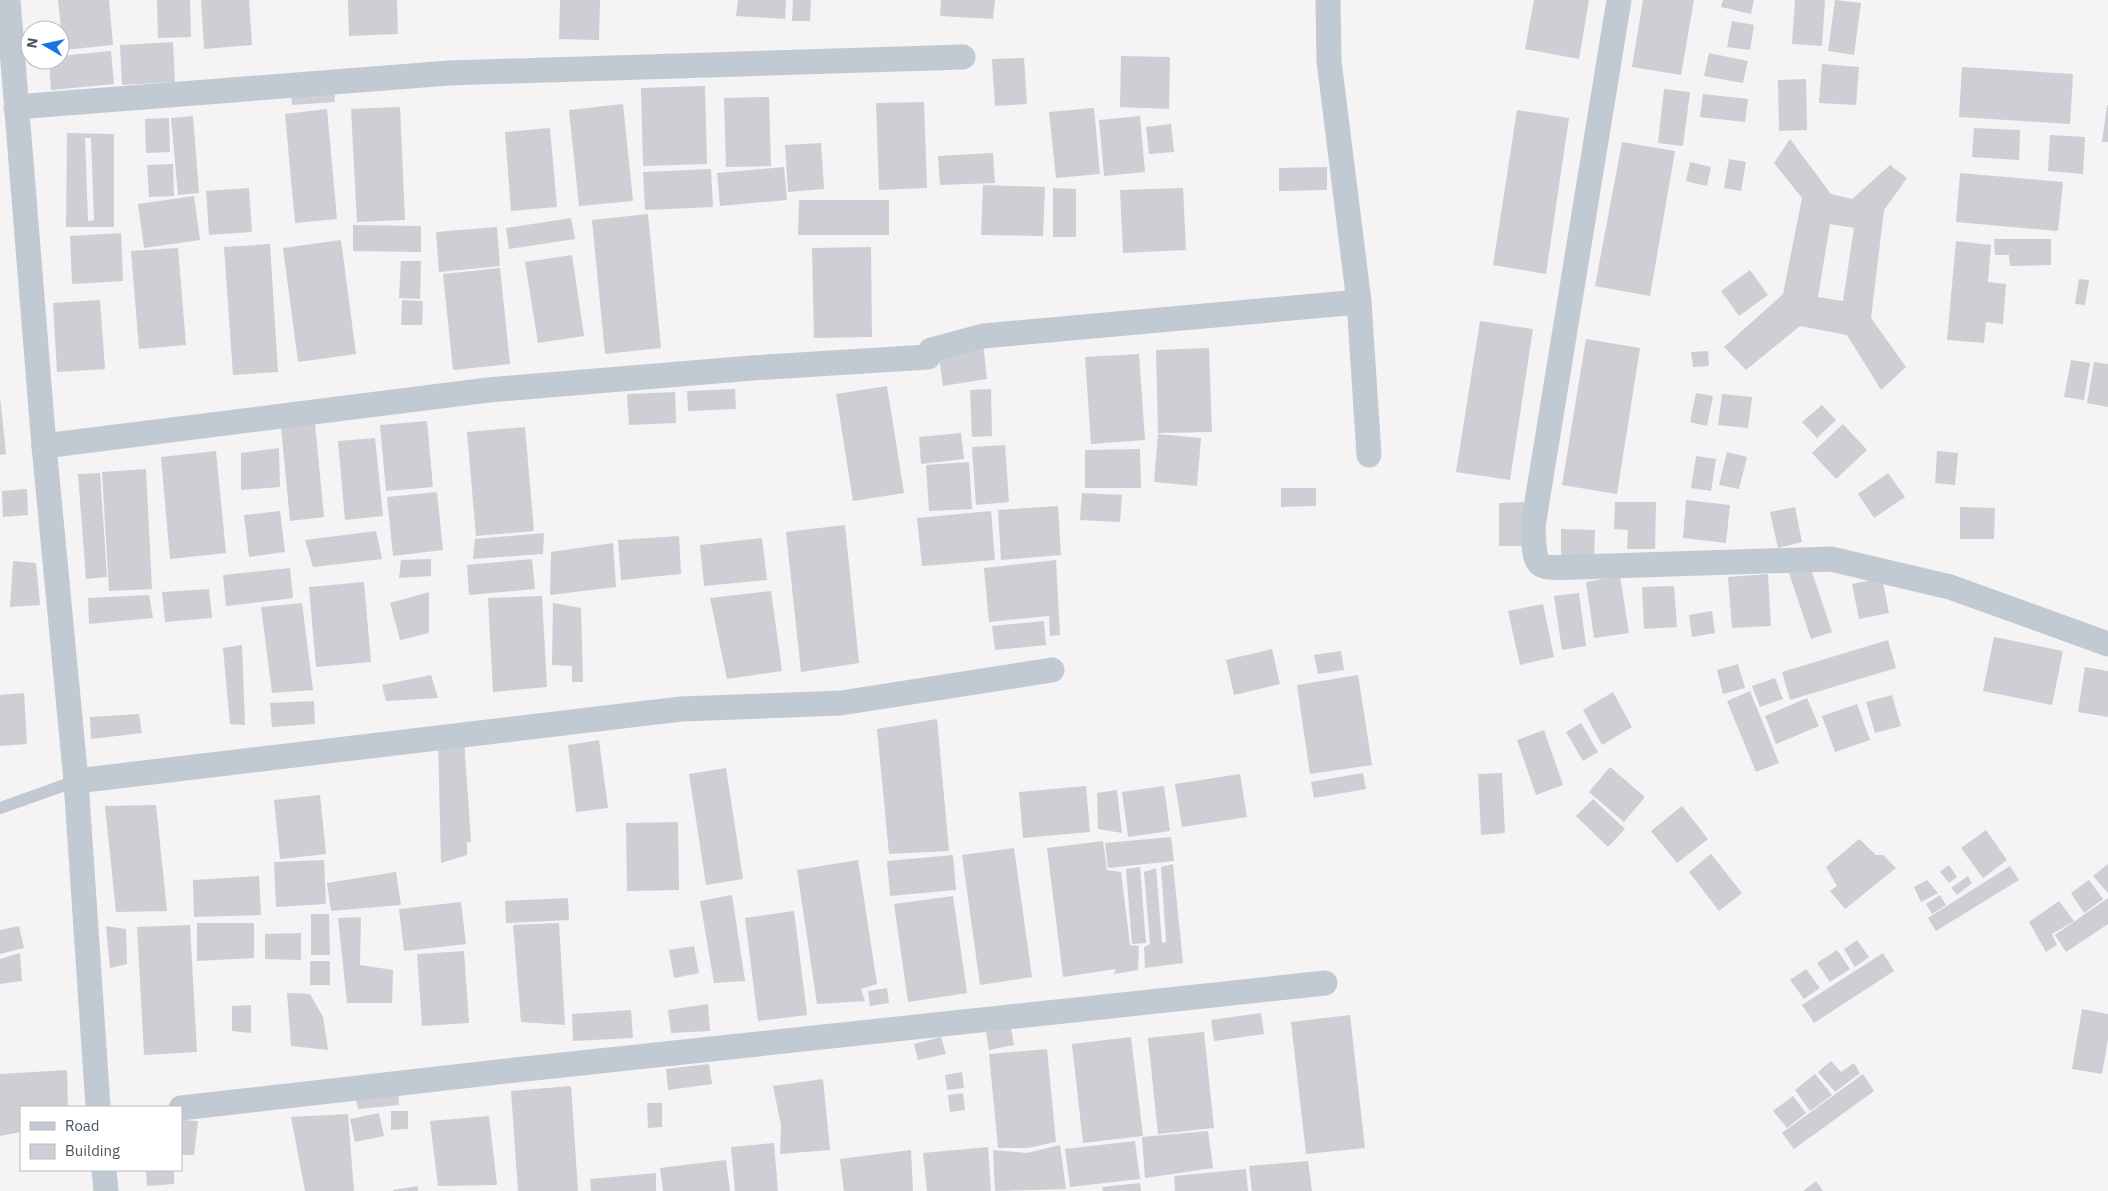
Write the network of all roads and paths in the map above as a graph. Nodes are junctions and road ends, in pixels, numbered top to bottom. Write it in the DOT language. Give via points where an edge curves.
graph roads {
  1 [pos="8,0"];
  2 [pos="1328,0"];
  3 [pos="1619,0"];
  4 [pos="964,58"];
  5 [pos="16,107"];
  6 [pos="1359,302"];
  7 [pos="44,446"];
  8 [pos="1369,455"];
  9 [pos="2108,644"];
  10 [pos="1052,670"];
  11 [pos="76,781"];
  12 [pos="0,808"];
  13 [pos="1325,983"];
  14 [pos="98,1106"];
  15 [pos="182,1108"];
  16 [pos="104,1171"];
  17 [pos="106,1191"];
  1 -- 5 [label="street"];
  2 -- 6 [label="street" via="1329,61"];
  3 -- 9 [label="street" via="1532,526 1534,557 1538,564 1544,568 1831,559 1950,587"];
  4 -- 5 [label="street" via="449,73"];
  5 -- 7 [label="street"];
  6 -- 7 [label="street" via="983,336 931,350 928,357 488,390"];
  6 -- 8 [label="street"];
  7 -- 11 [label="street"];
  10 -- 11 [label="street" via="840,703 681,709"];
  11 -- 12 [label="lane"];
  11 -- 14 [label="street"];
  13 -- 15 [label="street" via="661,1056 495,1071"];
  16 -- 17 [label="street"];
}
